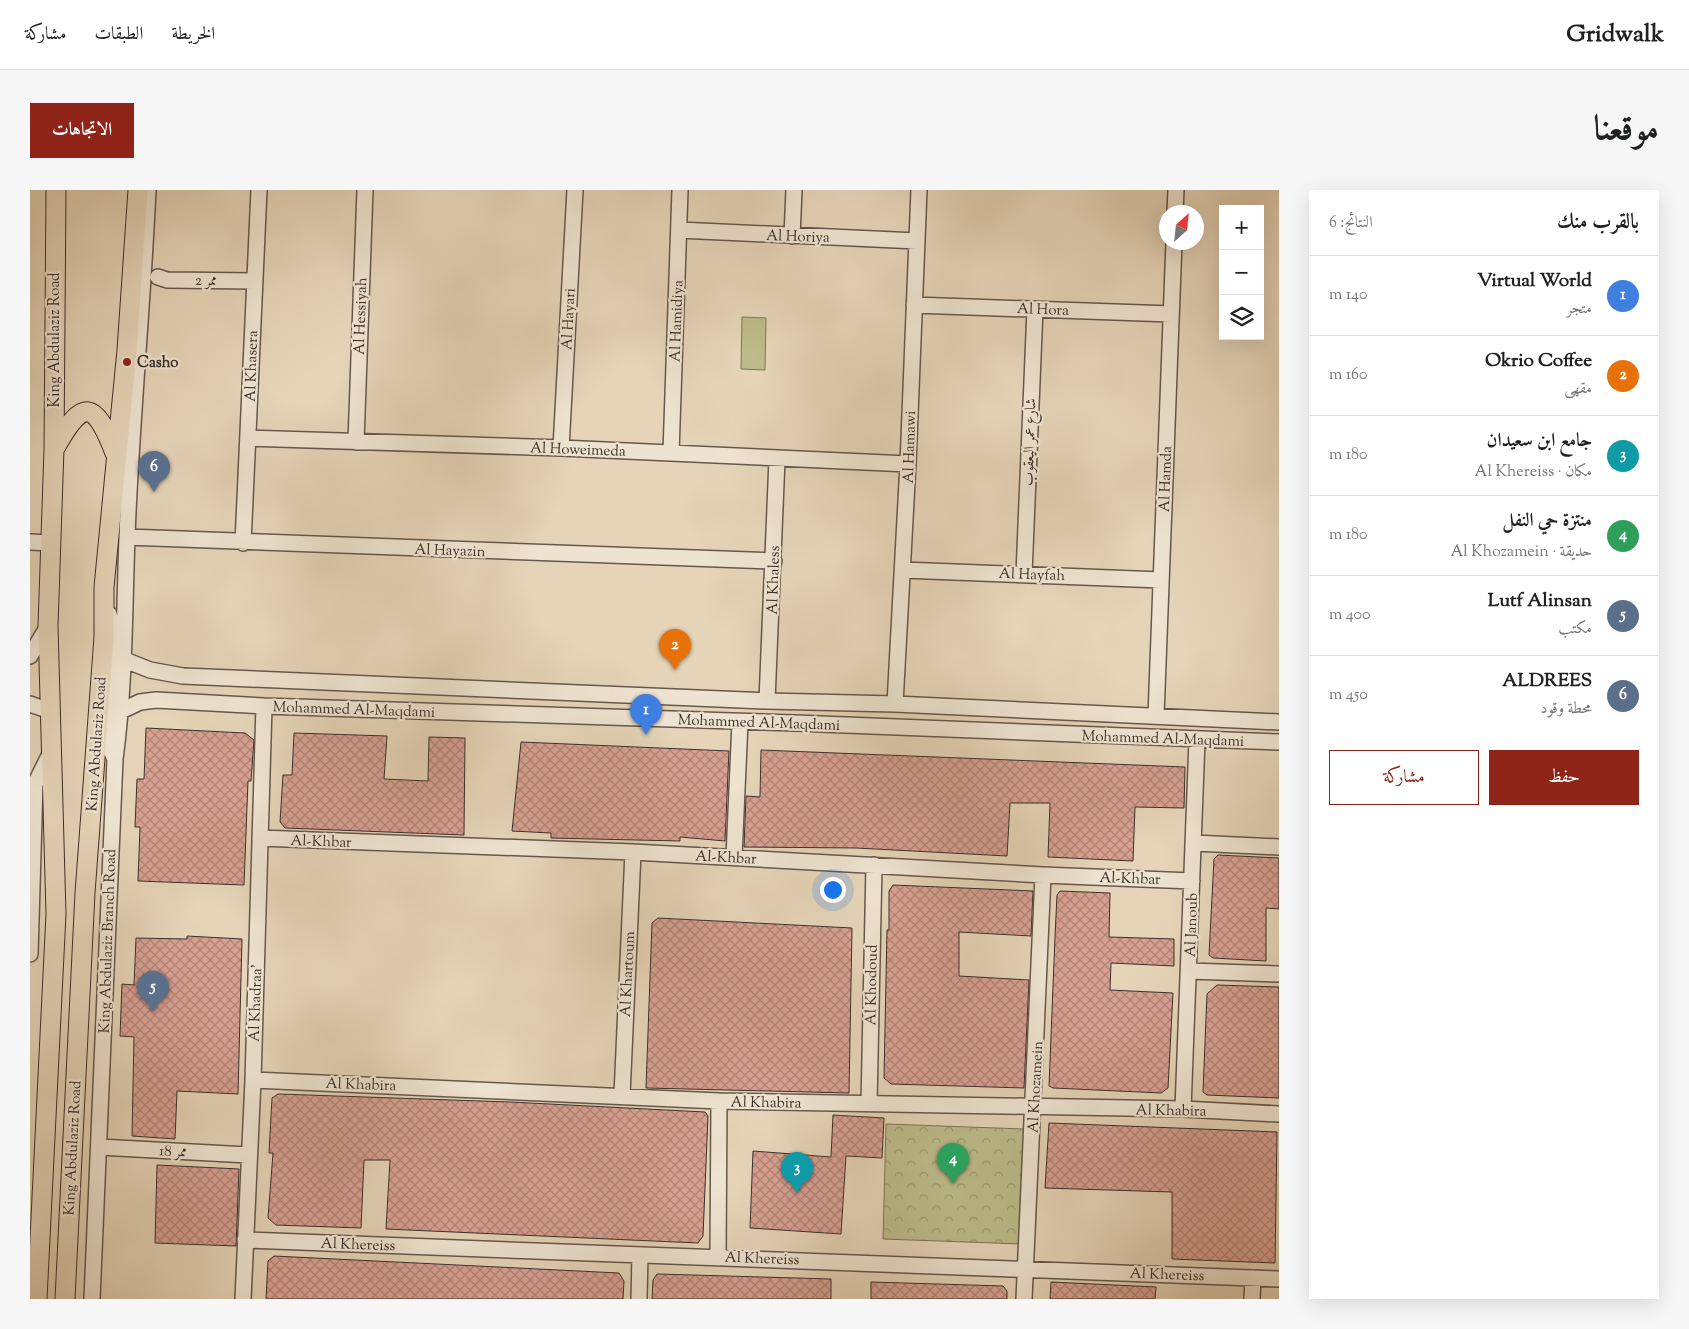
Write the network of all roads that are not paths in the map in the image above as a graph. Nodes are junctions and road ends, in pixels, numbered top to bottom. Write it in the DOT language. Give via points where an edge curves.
graph roads {
  1 [pos="56,190"];
  2 [pos="138,190"];
  3 [pos="148,190"];
  4 [pos="259,190"];
  5 [pos="365,190"];
  6 [pos="575,190"];
  7 [pos="680,190"];
  8 [pos="794,190"];
  9 [pos="919,190"];
  10 [pos="1176,190"];
  11 [pos="1175,205"];
  12 [pos="679,230"];
  13 [pos="792,236"];
  14 [pos="917,241"];
  15 [pos="1174,250"];
  16 [pos="158,277"];
  17 [pos="254,280"];
  18 [pos="914,305"];
  19 [pos="1035,309"];
  20 [pos="1171,314"];
  21 [pos="248,438"];
  22 [pos="356,442"];
  23 [pos="561,448"];
  24 [pos="54,449"];
  25 [pos="671,453"];
  26 [pos="116,456"];
  27 [pos="777,459"];
  28 [pos="908,464"];
  29 [pos="127,537"];
  30 [pos="30,542"];
  31 [pos="50,543"];
  32 [pos="243,543"];
  33 [pos="774,561"];
  34 [pos="903,570"];
  35 [pos="1024,574"];
  36 [pos="1161,580"];
  37 [pos="104,587"];
  38 [pos="48,626"];
  39 [pos="30,656"];
  40 [pos="125,660"];
  41 [pos="183,676"];
  42 [pos="178,700"];
  43 [pos="767,701"];
  44 [pos="796,702"];
  45 [pos="30,704"];
  46 [pos="895,704"];
  47 [pos="264,706"];
  48 [pos="50,710"];
  49 [pos="121,711"];
  50 [pos="1156,716"];
  51 [pos="740,722"];
  52 [pos="1279,722"];
  53 [pos="795,723"];
  54 [pos="1197,740"];
  55 [pos="1279,742"];
  56 [pos="51,751"];
  57 [pos="115,759"];
  58 [pos="260,838"];
  59 [pos="1194,843"];
  60 [pos="1279,847"];
  61 [pos="633,852"];
  62 [pos="734,857"];
  63 [pos="874,865"];
  64 [pos="1043,875"];
  65 [pos="1192,881"];
  66 [pos="31,883"];
  67 [pos="30,954"];
  68 [pos="1189,971"];
  69 [pos="1279,974"];
  70 [pos="253,1080"];
  71 [pos="622,1095"];
  72 [pos="719,1101"];
  73 [pos="869,1104"];
  74 [pos="1034,1108"];
  75 [pos="1183,1109"];
  76 [pos="1279,1114"];
  77 [pos="99,1147"];
  78 [pos="248,1156"];
  79 [pos="245,1240"];
  80 [pos="640,1255"];
  81 [pos="718,1256"];
  82 [pos="1026,1269"];
  83 [pos="1253,1278"];
  84 [pos="1279,1279"];
  85 [pos="37,1299"];
  86 [pos="65,1299"];
  87 [pos="92,1299"];
  88 [pos="243,1299"];
  89 [pos="639,1299"];
  90 [pos="1024,1299"];
  91 [pos="1252,1299"];
  1 -- 24 [label="main road, King Abdulaziz Road"];
  2 -- 26 [label="main road, King Abdulaziz Road"];
  3 -- 29 [label="street"];
  4 -- 17 [label="street, Al Khasera"];
  5 -- 22 [label="street, Al Hessiyah"];
  6 -- 23 [label="street, Al Hayari"];
  7 -- 12 [label="street, Al Hamidiya"];
  8 -- 13 [label="street"];
  9 -- 14 [label="street, Al Hamawi"];
  10 -- 11 [label="street"];
  12 -- 13 [label="street, Al Horiya"];
  12 -- 25 [label="street, Al Hamidiya"];
  13 -- 14 [label="street, Al Horiya"];
  14 -- 18 [label="street, Al Hamawi"];
  15 -- 20 [label="street, Al Hamda"];
  16 -- 17 [label="street, ممر 2" via="167,280"];
  17 -- 21 [label="street, Al Khasera"];
  18 -- 19 [label="street, Al Hora"];
  18 -- 28 [label="street, Al Hamawi"];
  19 -- 20 [label="street, Al Hora"];
  19 -- 35 [label="street, شارع عمر اليعقوب"];
  20 -- 36 [label="street, Al Hamda"];
  21 -- 22 [label="street, Al Howeimeda"];
  21 -- 32 [label="street, Al Khasera"];
  22 -- 23 [label="street, Al Howeimeda"];
  23 -- 25 [label="street, Al Howeimeda"];
  24 -- 26 [label="main road" via="75,416 92,413 105,427"];
  24 -- 31 [label="main road, King Abdulaziz Road"];
  25 -- 27 [label="street, Al Howeimeda"];
  26 -- 37 [label="main road, King Abdulaziz Road"];
  27 -- 28 [label="street, Al Howeimeda"];
  27 -- 33 [label="street, Al Khaless"];
  28 -- 34 [label="street, Al Hamawi"];
  29 -- 32 [label="street, Al Hayazin"];
  29 -- 40 [label="street"];
  30 -- 31 [label="street"];
  31 -- 38 [label="main road, King Abdulaziz Road"];
  32 -- 33 [label="street, Al Hayazin"];
  33 -- 43 [label="street, Al Khaless"];
  34 -- 35 [label="street, Al Hayfah"];
  34 -- 46 [label="street, Al Hamawi"];
  35 -- 36 [label="street, Al Hayfah"];
  36 -- 50 [label="street, Al Hamda"];
  37 -- 57 [label="street, King Abdulaziz Branch Road" via="116,642 107,742"];
  37 -- 86 [label="main road, King Abdulaziz Road" via="104,637 85,893"];
  38 -- 39 [label="street"];
  38 -- 48 [label="main road, King Abdulaziz Road"];
  40 -- 41 [label="street, Mohammed Al-Maqdami" via="150,670"];
  40 -- 49 [label="street"];
  41 -- 42 [label="street"];
  41 -- 43 [label="street, Mohammed Al-Maqdami"];
  42 -- 47 [label="street, Mohammed Al-Maqdami"];
  42 -- 49 [label="street, Mohammed Al-Maqdami" via="140,702"];
  43 -- 44 [label="street, Mohammed Al-Maqdami"];
  44 -- 46 [label="street, Mohammed Al-Maqdami"];
  44 -- 53 [label="street"];
  45 -- 48 [label="street"];
  46 -- 50 [label="street, Mohammed Al-Maqdami"];
  47 -- 51 [label="street, Mohammed Al-Maqdami"];
  47 -- 58 [label="street, Al Khadraa'"];
  48 -- 56 [label="main road, King Abdulaziz Road"];
  49 -- 57 [label="street"];
  50 -- 52 [label="street, Mohammed Al-Maqdami"];
  51 -- 53 [label="street, Mohammed Al-Maqdami"];
  51 -- 62 [label="street"];
  53 -- 54 [label="street, Mohammed Al-Maqdami"];
  54 -- 55 [label="street, Mohammed Al-Maqdami"];
  54 -- 59 [label="street, Al Janoub"];
  56 -- 66 [label="street" via="35,784"];
  56 -- 85 [label="main road, King Abdulaziz Road" via="56,914"];
  57 -- 77 [label="street, King Abdulaziz Branch Road"];
  58 -- 61 [label="street, Al-Khbar"];
  58 -- 70 [label="street, Al Khadraa'"];
  59 -- 60 [label="street"];
  59 -- 65 [label="street, Al Janoub"];
  61 -- 62 [label="street, Al-Khbar"];
  61 -- 71 [label="street, Al Khartoum"];
  62 -- 63 [label="street, Al-Khbar"];
  63 -- 64 [label="street, Al-Khbar"];
  63 -- 73 [label="street, Al Khodoud"];
  64 -- 65 [label="street, Al-Khbar"];
  64 -- 74 [label="street, Al Khozamein"];
  65 -- 68 [label="street, Al Janoub"];
  66 -- 67 [label="street"];
  68 -- 69 [label="street"];
  68 -- 75 [label="street, Al Janoub"];
  70 -- 71 [label="street, Al Khabira"];
  70 -- 78 [label="street, Al Khadraa'"];
  71 -- 72 [label="street, Al Khabira"];
  72 -- 73 [label="street, Al Khabira"];
  72 -- 81 [label="street"];
  73 -- 74 [label="street, Al Khabira"];
  74 -- 75 [label="street, Al Khabira"];
  74 -- 82 [label="street, Al Khozamein"];
  75 -- 76 [label="street, Al Khabira"];
  77 -- 78 [label="street, ممر 18"];
  77 -- 87 [label="street, King Abdulaziz Branch Road"];
  78 -- 79 [label="street, Al Khadraa'"];
  79 -- 80 [label="street, Al Khereiss"];
  79 -- 88 [label="street, Al Khadraa'"];
  80 -- 81 [label="street, Al Khereiss"];
  80 -- 89 [label="street"];
  81 -- 82 [label="street, Al Khereiss"];
  82 -- 83 [label="street, Al Khereiss"];
  82 -- 90 [label="street, Al Khozamein"];
  83 -- 84 [label="street, Al Khereiss"];
  83 -- 91 [label="street"];
}
